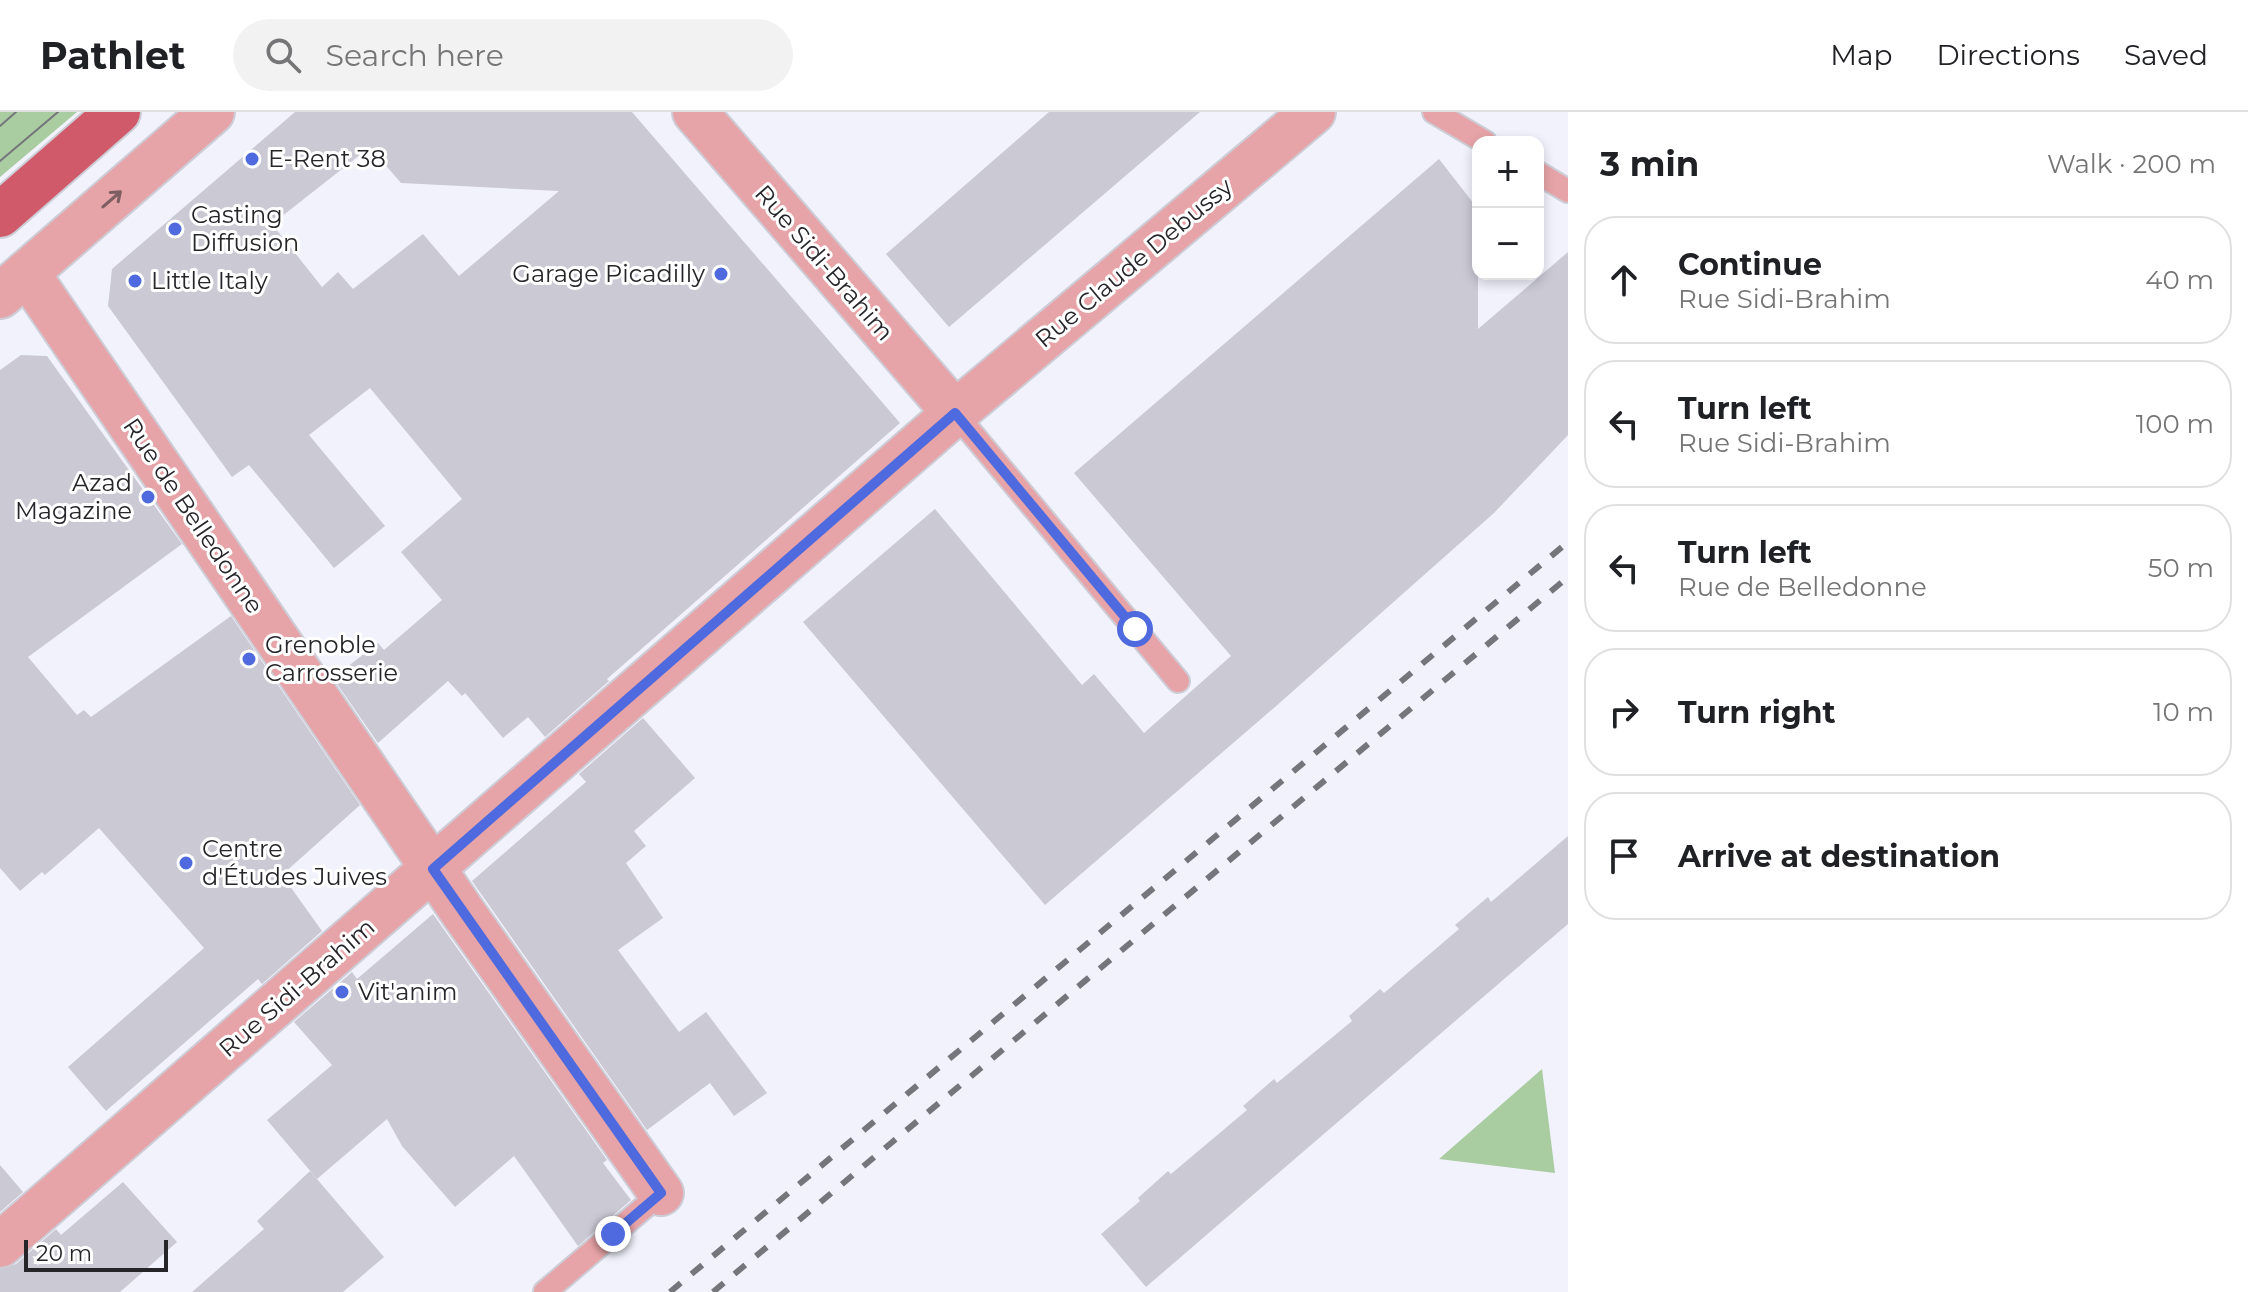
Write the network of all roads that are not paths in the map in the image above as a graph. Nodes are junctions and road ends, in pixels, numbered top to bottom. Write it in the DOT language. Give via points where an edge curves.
graph roads {
  1 [pos="118,112"];
  2 [pos="212,112"];
  3 [pos="695,112"];
  4 [pos="1313,112"];
  5 [pos="1434,112"];
  6 [pos="1475,136"];
  7 [pos="1544,177"];
  8 [pos="1568,191"];
  9 [pos="0,215"];
  10 [pos="13,284"];
  11 [pos="955,413"];
  12 [pos="1178,681"];
  13 [pos="433,869"];
  14 [pos="661,1193"];
  15 [pos="0,1245"];
  16 [pos="545,1292"];
  1 -- 9 [label="main road"];
  10 -- 2 [label="street, one-way"];
  3 -- 11 [label="street, Rue Sidi-Brahim"];
  4 -- 11 [label="street, Rue Claude Debussy"];
  5 -- 6 [label="lane"];
  7 -- 8 [label="lane"];
  10 -- 13 [label="street, Rue de Belledonne"];
  11 -- 12 [label="lane, Rue Sidi-Brahim"];
  11 -- 13 [label="street, Rue Sidi-Brahim"];
  13 -- 14 [label="street, Rue de Belledonne"];
  13 -- 15 [label="street, Rue Sidi-Brahim"];
  14 -- 16 [label="lane"];
}
